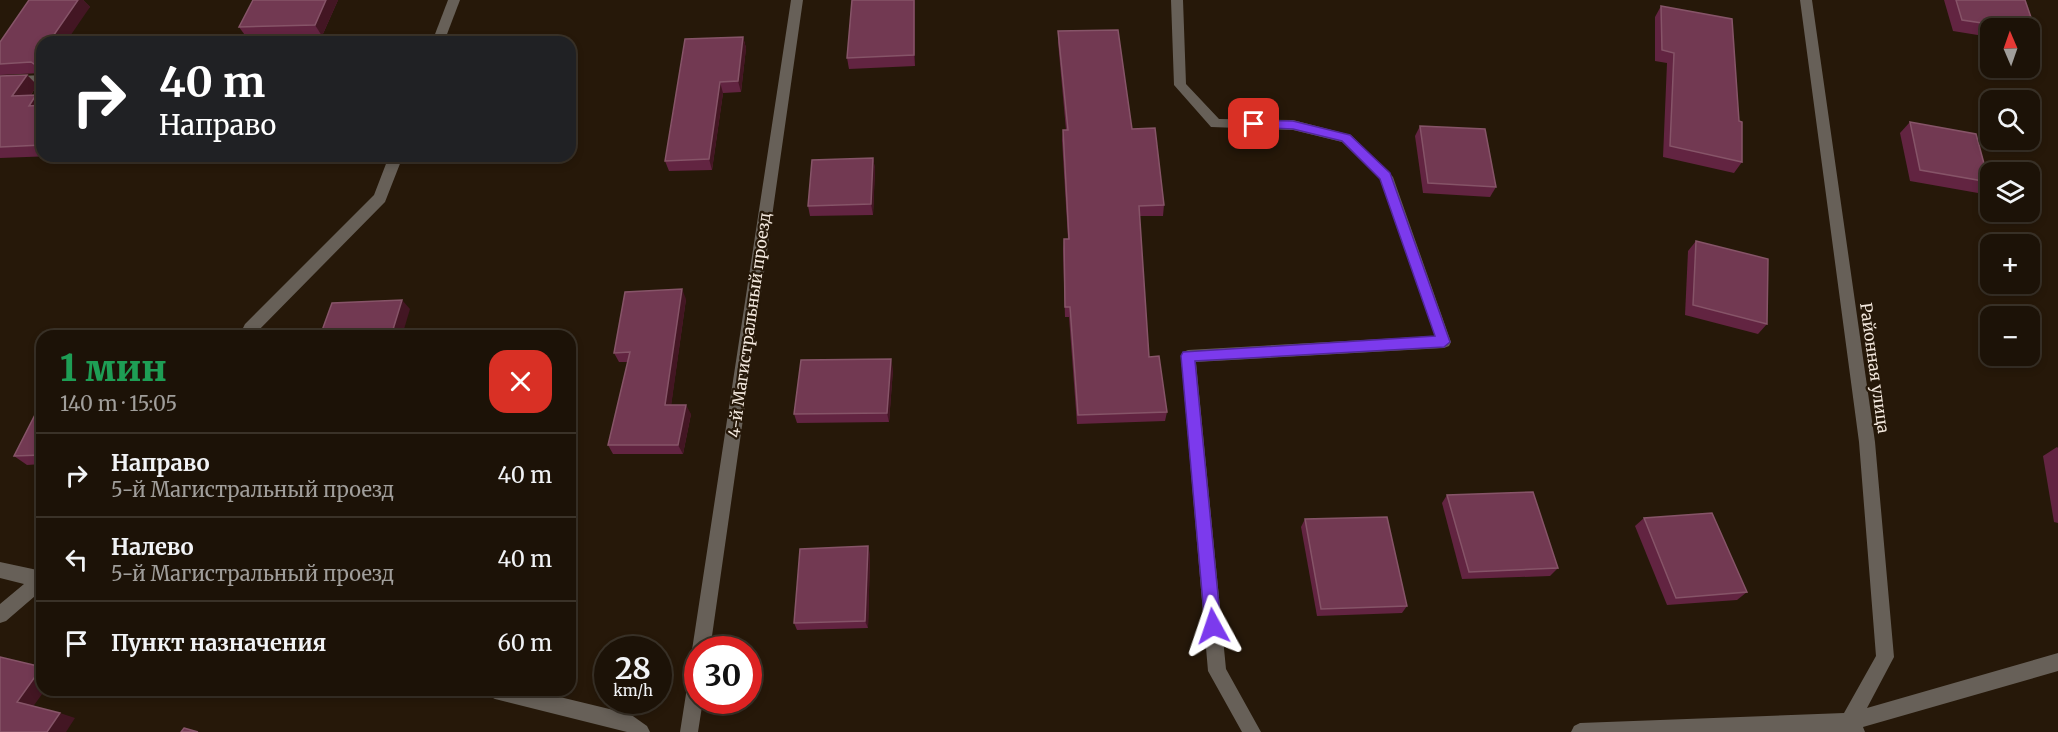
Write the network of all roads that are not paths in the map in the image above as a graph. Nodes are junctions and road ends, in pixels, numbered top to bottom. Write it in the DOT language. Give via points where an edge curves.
graph roads {
  1 [pos="454,0"];
  2 [pos="797,0"];
  3 [pos="1177,0"];
  4 [pos="1806,0"];
  5 [pos="440,36"];
  6 [pos="36,79"];
  7 [pos="0,81"];
  8 [pos="394,162"];
  9 [pos="249,330"];
  10 [pos="0,570"];
  11 [pos="36,578"];
  12 [pos="36,584"];
  13 [pos="0,615"];
  14 [pos="703,636"];
  15 [pos="2058,662"];
  16 [pos="520,696"];
  17 [pos="692,714"];
  18 [pos="1853,727"];
  19 [pos="641,732"];
  20 [pos="689,732"];
  21 [pos="1252,732"];
  22 [pos="1580,732"];
  1 -- 5 [label="street"];
  2 -- 14 [label="street, 4-й Магистральный проезд"];
  3 -- 21 [label="street" via="1180,85 1216,124 1293,125 1346,138 1386,177 1444,342 1188,356 1217,671"];
  4 -- 18 [label="street, Районная улица" via="1867,442 1885,657"];
  6 -- 7 [label="street"];
  8 -- 9 [label="street" via="380,198"];
  10 -- 11 [label="street"];
  12 -- 13 [label="street"];
  15 -- 18 [label="street"];
  16 -- 19 [label="street" via="630,723"];
  17 -- 20 [label="street"];
  18 -- 22 [label="street"];
}
